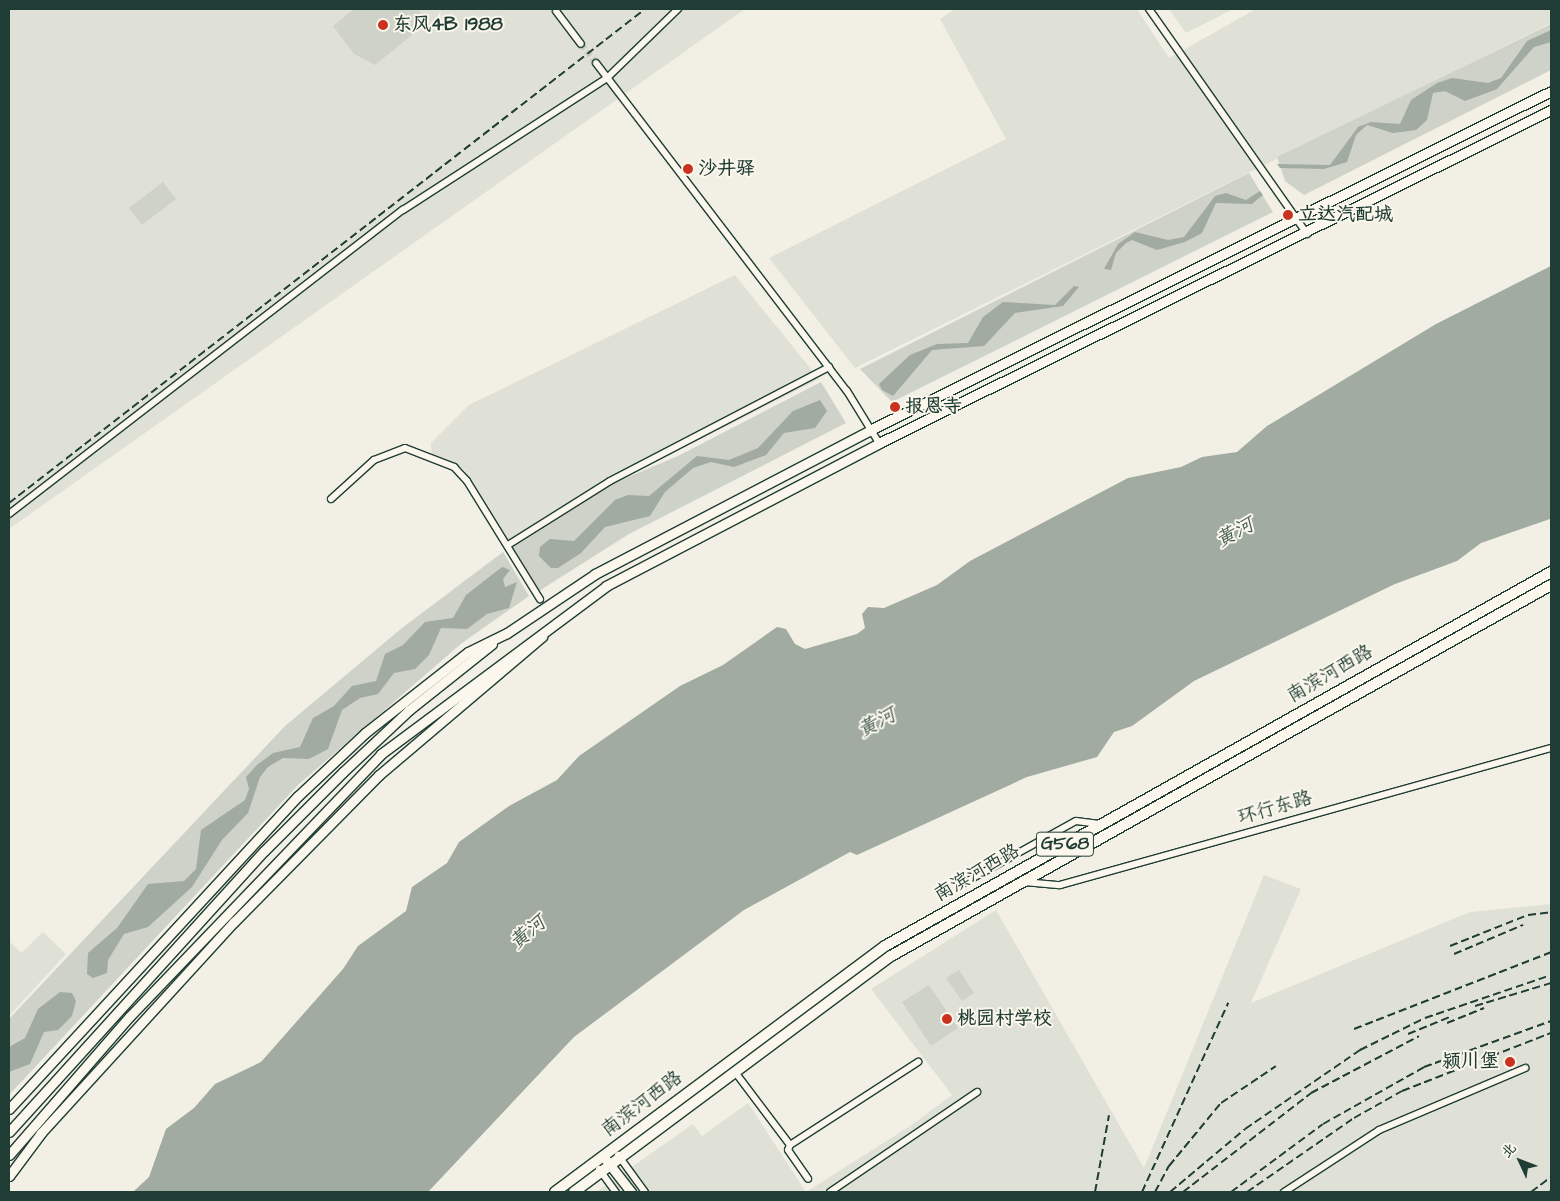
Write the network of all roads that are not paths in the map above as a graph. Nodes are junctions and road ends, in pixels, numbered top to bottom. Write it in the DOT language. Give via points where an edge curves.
graph roads {
  1 [pos="678,9"];
  2 [pos="1149,9"];
  3 [pos="556,10"];
  4 [pos="581,44"];
  5 [pos="596,63"];
  6 [pos="607,78"];
  7 [pos="1551,91"];
  8 [pos="1551,110"];
  9 [pos="1298,221"];
  10 [pos="1308,234"];
  11 [pos="829,367"];
  12 [pos="872,429"];
  13 [pos="879,443"];
  14 [pos="331,499"];
  15 [pos="9,514"];
  16 [pos="508,545"];
  17 [pos="1551,572"];
  18 [pos="1551,585"];
  19 [pos="540,599"];
  20 [pos="557,621"];
  21 [pos="507,633"];
  22 [pos="1551,748"];
  23 [pos="1101,824"];
  24 [pos="1006,876"];
  25 [pos="964,882"];
  26 [pos="1018,882"];
  27 [pos="918,1062"];
  28 [pos="1525,1068"];
  29 [pos="735,1072"];
  30 [pos="977,1092"];
  31 [pos="9,1109"];
  32 [pos="9,1132"];
  33 [pos="790,1145"];
  34 [pos="613,1148"];
  35 [pos="9,1155"];
  36 [pos="604,1156"];
  37 [pos="620,1158"];
  38 [pos="595,1162"];
  39 [pos="610,1165"];
  40 [pos="602,1172"];
  41 [pos="9,1176"];
  42 [pos="808,1179"];
  43 [pos="555,1192"];
  44 [pos="574,1192"];
  45 [pos="616,1192"];
  46 [pos="631,1192"];
  47 [pos="645,1192"];
  48 [pos="830,1192"];
  49 [pos="1284,1192"];
  1 -- 6 [label="street"];
  2 -- 9 [label="street"];
  3 -- 4 [label="street"];
  5 -- 6 [label="street"];
  6 -- 11 [label="street"];
  6 -- 15 [label="street" via="403,210"];
  7 -- 9 [label="main road"];
  8 -- 10 [label="main road"];
  9 -- 10 [label="street"];
  9 -- 12 [label="main road"];
  10 -- 13 [label="main road"];
  11 -- 12 [label="street"];
  11 -- 16 [label="street" via="610,481"];
  12 -- 13 [label="street"];
  12 -- 21 [label="main road" via="595,574"];
  13 -- 20 [label="main road" via="606,586"];
  14 -- 16 [label="street" via="374,460 405,448 461,472"];
  16 -- 19 [label="street"];
  17 -- 23 [label="highway, 南滨河西路 / G568"];
  18 -- 26 [label="highway, 南滨河西路 / G568"];
  20 -- 35 [label="main road" via="381,754 130,1016"];
  20 -- 41 [label="main road" via="358,796 234,922 41,1133"];
  21 -- 31 [label="main road" via="468,652 365,732 304,790"];
  21 -- 32 [label="main road" via="362,753 119,1008"];
  22 -- 26 [label="street, 环行东路" via="1060,885"];
  23 -- 24 [label="highway, 南滨河西路 / G568"];
  23 -- 25 [label="street" via="1076,822"];
  24 -- 26 [label="street, 环行东路"];
  24 -- 34 [label="highway, 南滨河西路 / G568" via="885,946"];
  26 -- 29 [label="highway, 南滨河西路 / G568" via="891,956"];
  27 -- 33 [label="street"];
  28 -- 49 [label="street" via="1379,1130"];
  29 -- 33 [label="street"];
  29 -- 37 [label="highway, 南滨河西路 / G568"];
  30 -- 48 [label="street"];
  33 -- 42 [label="street" via="788,1150"];
  34 -- 36 [label="highway, 南滨河西路 / G568"];
  34 -- 37 [label="street"];
  36 -- 38 [label="highway, 南滨河西路 / G568"];
  36 -- 39 [label="main road"];
  37 -- 39 [label="highway, 南滨河西路 / G568"];
  37 -- 47 [label="street"];
  38 -- 40 [label="street"];
  38 -- 43 [label="highway, 南滨河西路 / G568"];
  39 -- 40 [label="highway, 南滨河西路 / G568"];
  39 -- 46 [label="main road"];
  40 -- 44 [label="highway, 南滨河西路 / G568"];
  40 -- 45 [label="street"];
}
